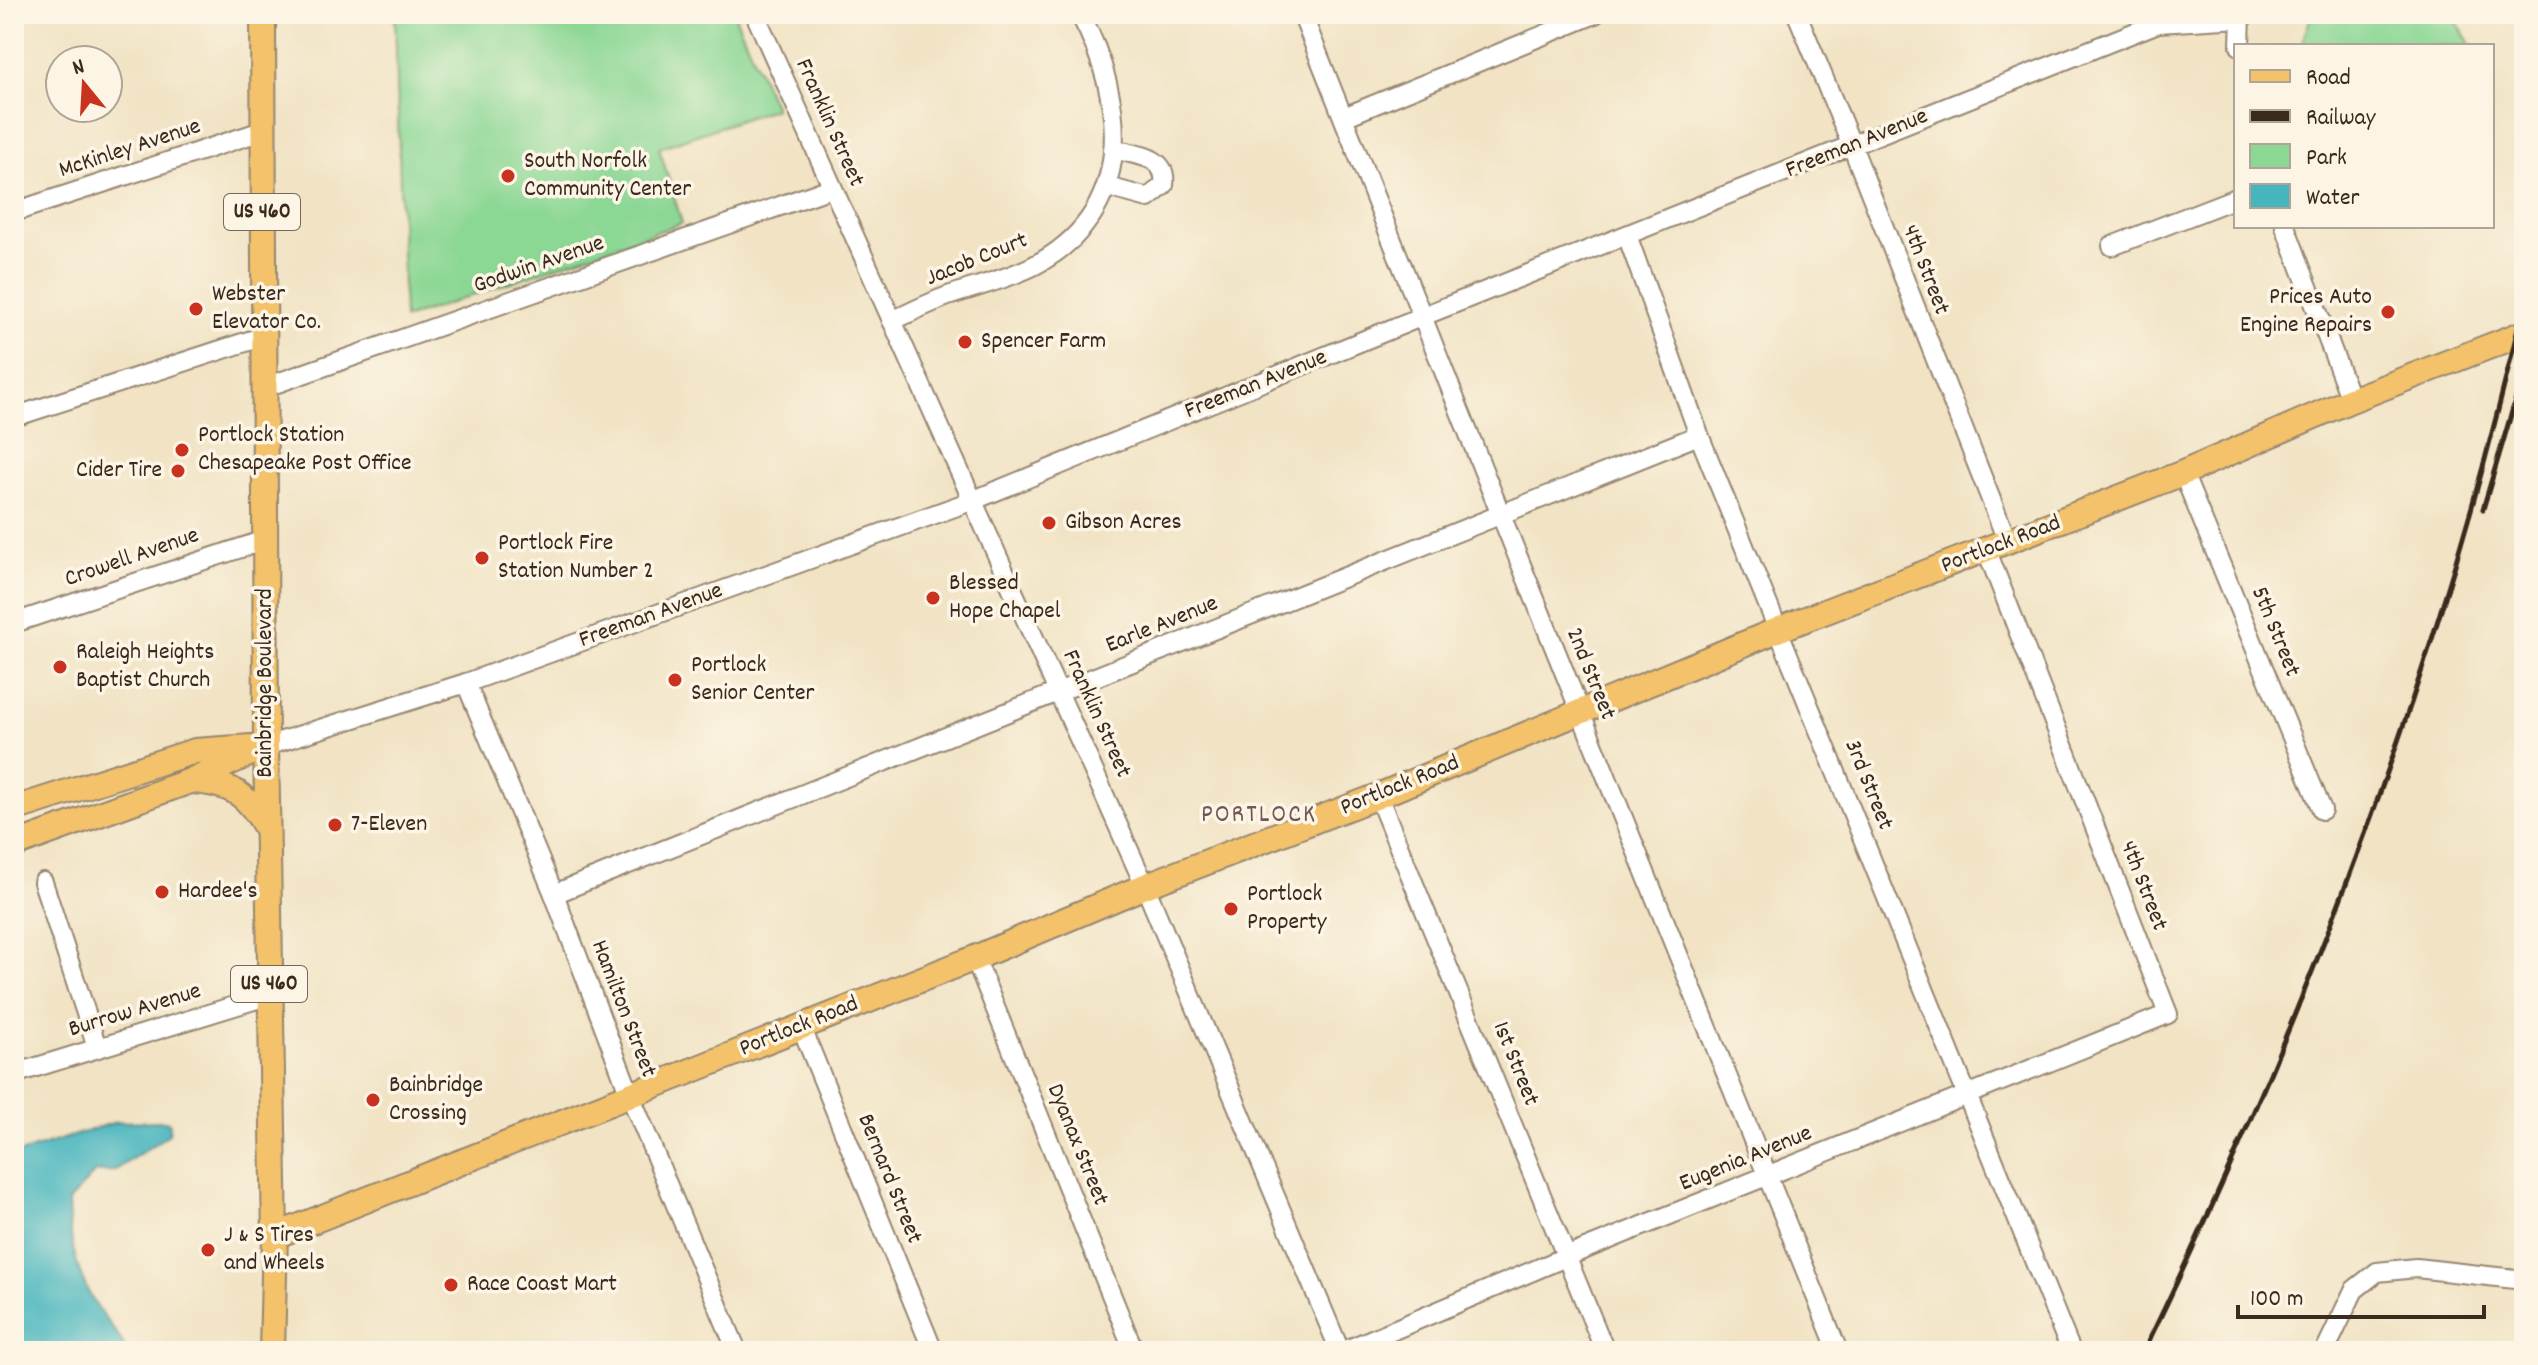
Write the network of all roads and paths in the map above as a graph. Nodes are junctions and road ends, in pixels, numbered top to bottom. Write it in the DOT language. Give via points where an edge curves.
graph roads {
  1 [pos="263,14"];
  2 [pos="755,14"];
  3 [pos="1080,14"];
  4 [pos="1302,14"];
  5 [pos="1595,14"];
  6 [pos="1797,14"];
  7 [pos="2241,16"];
  8 [pos="2240,44"];
  9 [pos="1344,117"];
  10 [pos="262,131"];
  11 [pos="1852,146"];
  12 [pos="1113,149"];
  13 [pos="1108,187"];
  14 [pos="831,188"];
  15 [pos="2234,199"];
  16 [pos="14,212"];
  17 [pos="2286,228"];
  18 [pos="1627,235"];
  19 [pos="2112,246"];
  20 [pos="1423,316"];
  21 [pos="892,321"];
  22 [pos="2524,333"];
  23 [pos="264,336"];
  24 [pos="263,388"];
  25 [pos="2351,400"];
  26 [pos="14,417"];
  27 [pos="1699,435"];
  28 [pos="2183,473"];
  29 [pos="974,500"];
  30 [pos="1501,515"];
  31 [pos="265,540"];
  32 [pos="1997,547"];
  33 [pos="14,623"];
  34 [pos="1780,629"];
  35 [pos="466,683"];
  36 [pos="1060,691"];
  37 [pos="1579,712"];
  38 [pos="266,746"];
  39 [pos="190,781"];
  40 [pos="1378,796"];
  41 [pos="14,809"];
  42 [pos="2322,810"];
  43 [pos="267,829"];
  44 [pos="14,845"];
  45 [pos="43,882"];
  46 [pos="1145,886"];
  47 [pos="554,894"];
  48 [pos="975,958"];
  49 [pos="270,995"];
  50 [pos="2168,1014"];
  51 [pos="801,1026"];
  52 [pos="97,1047"];
  53 [pos="14,1074"];
  54 [pos="630,1095"];
  55 [pos="1968,1097"];
  56 [pos="1768,1177"];
  57 [pos="275,1236"];
  58 [pos="1568,1256"];
  59 [pos="2524,1280"];
  60 [pos="272,1351"];
  61 [pos="737,1351"];
  62 [pos="933,1351"];
  63 [pos="1134,1351"];
  64 [pos="1342,1351"];
  65 [pos="1605,1351"];
  66 [pos="1838,1351"];
  67 [pos="2071,1351"];
  68 [pos="2325,1351"];
  1 -- 10 [label="main road, Bainbridge Boulevard / US 460"];
  2 -- 14 [label="street, Franklin Street"];
  3 -- 12 [label="street, Jacob Court" via="1104,67"];
  4 -- 9 [label="street, 2nd Street"];
  5 -- 9 [label="street"];
  6 -- 11 [label="street, 4th Street"];
  7 -- 8 [label="street"];
  7 -- 11 [label="street, Freeman Avenue" via="2158,23"];
  9 -- 20 [label="street, 2nd Street"];
  10 -- 16 [label="street, McKinley Avenue"];
  10 -- 23 [label="main road, Bainbridge Boulevard / US 460"];
  11 -- 18 [label="street, Freeman Avenue"];
  11 -- 32 [label="street, 4th Street"];
  12 -- 13 [label="street, Jacob Court"];
  12 -- 13 [label="street" via="1154,159 1162,167 1164,185 1148,198"];
  13 -- 21 [label="street, Jacob Court" via="1096,212 1057,252 1034,266"];
  14 -- 21 [label="street, Franklin Street"];
  14 -- 24 [label="street, Godwin Avenue"];
  15 -- 19 [label="street"];
  17 -- 25 [label="street"];
  18 -- 20 [label="street, Freeman Avenue"];
  18 -- 27 [label="street, 3rd Street"];
  20 -- 29 [label="street, Freeman Avenue"];
  20 -- 30 [label="street, 2nd Street"];
  21 -- 29 [label="street, Franklin Street"];
  22 -- 25 [label="main road, Portlock Road"];
  23 -- 24 [label="main road, Bainbridge Boulevard / US 460"];
  23 -- 26 [label="street"];
  24 -- 31 [label="main road, Bainbridge Boulevard / US 460"];
  25 -- 28 [label="main road, Portlock Road"];
  27 -- 30 [label="street, Earle Avenue"];
  27 -- 34 [label="street, 3rd Street"];
  28 -- 32 [label="main road, Portlock Road"];
  28 -- 42 [label="street, 5th Street"];
  29 -- 35 [label="street, Freeman Avenue"];
  29 -- 36 [label="street, Franklin Street"];
  30 -- 36 [label="street, Earle Avenue"];
  30 -- 37 [label="street, 2nd Street"];
  31 -- 33 [label="street, Crowell Avenue"];
  31 -- 38 [label="main road, Bainbridge Boulevard / US 460"];
  32 -- 34 [label="main road, Portlock Road"];
  32 -- 50 [label="street, 4th Street"];
  34 -- 37 [label="main road, Portlock Road"];
  34 -- 55 [label="street, 3rd Street"];
  35 -- 38 [label="street, Freeman Avenue"];
  35 -- 47 [label="street, Hamilton Street"];
  36 -- 46 [label="street, Franklin Street"];
  36 -- 47 [label="street, Earle Avenue"];
  37 -- 40 [label="main road, Portlock Road"];
  37 -- 56 [label="street, 2nd Street"];
  38 -- 39 [label="main road, Freeman Avenue"];
  38 -- 41 [label="main road, Freeman Avenue" via="195,751"];
  38 -- 43 [label="main road, Bainbridge Boulevard / US 460"];
  39 -- 43 [label="main road" via="238,792"];
  39 -- 44 [label="main road, Freeman Avenue"];
  40 -- 46 [label="main road, Portlock Road"];
  40 -- 58 [label="street, 1st Street"];
  43 -- 49 [label="main road, Bainbridge Boulevard / US 460"];
  45 -- 52 [label="street"];
  46 -- 48 [label="main road, Portlock Road"];
  46 -- 64 [label="street, Franklin Street"];
  47 -- 54 [label="street, Hamilton Street"];
  48 -- 51 [label="main road, Portlock Road"];
  48 -- 63 [label="street, Dyanax Street"];
  49 -- 52 [label="street, Burrow Avenue"];
  49 -- 57 [label="main road, Bainbridge Boulevard / US 460"];
  50 -- 55 [label="street, Eugenia Avenue"];
  51 -- 54 [label="main road, Portlock Road"];
  51 -- 62 [label="street, Bernard Street"];
  52 -- 53 [label="street, Burrow Avenue"];
  54 -- 57 [label="main road, Portlock Road"];
  54 -- 61 [label="street, Hamilton Street"];
  55 -- 56 [label="street, Eugenia Avenue"];
  55 -- 67 [label="street, 3rd Street"];
  56 -- 58 [label="street, Eugenia Avenue"];
  56 -- 66 [label="street, 2nd Street"];
  57 -- 60 [label="main road, Bainbridge Boulevard / US 460"];
  58 -- 64 [label="street, Eugenia Avenue"];
  58 -- 65 [label="street, 1st Street"];
  59 -- 68 [label="street" via="2416,1268 2377,1272 2354,1290"];
}
